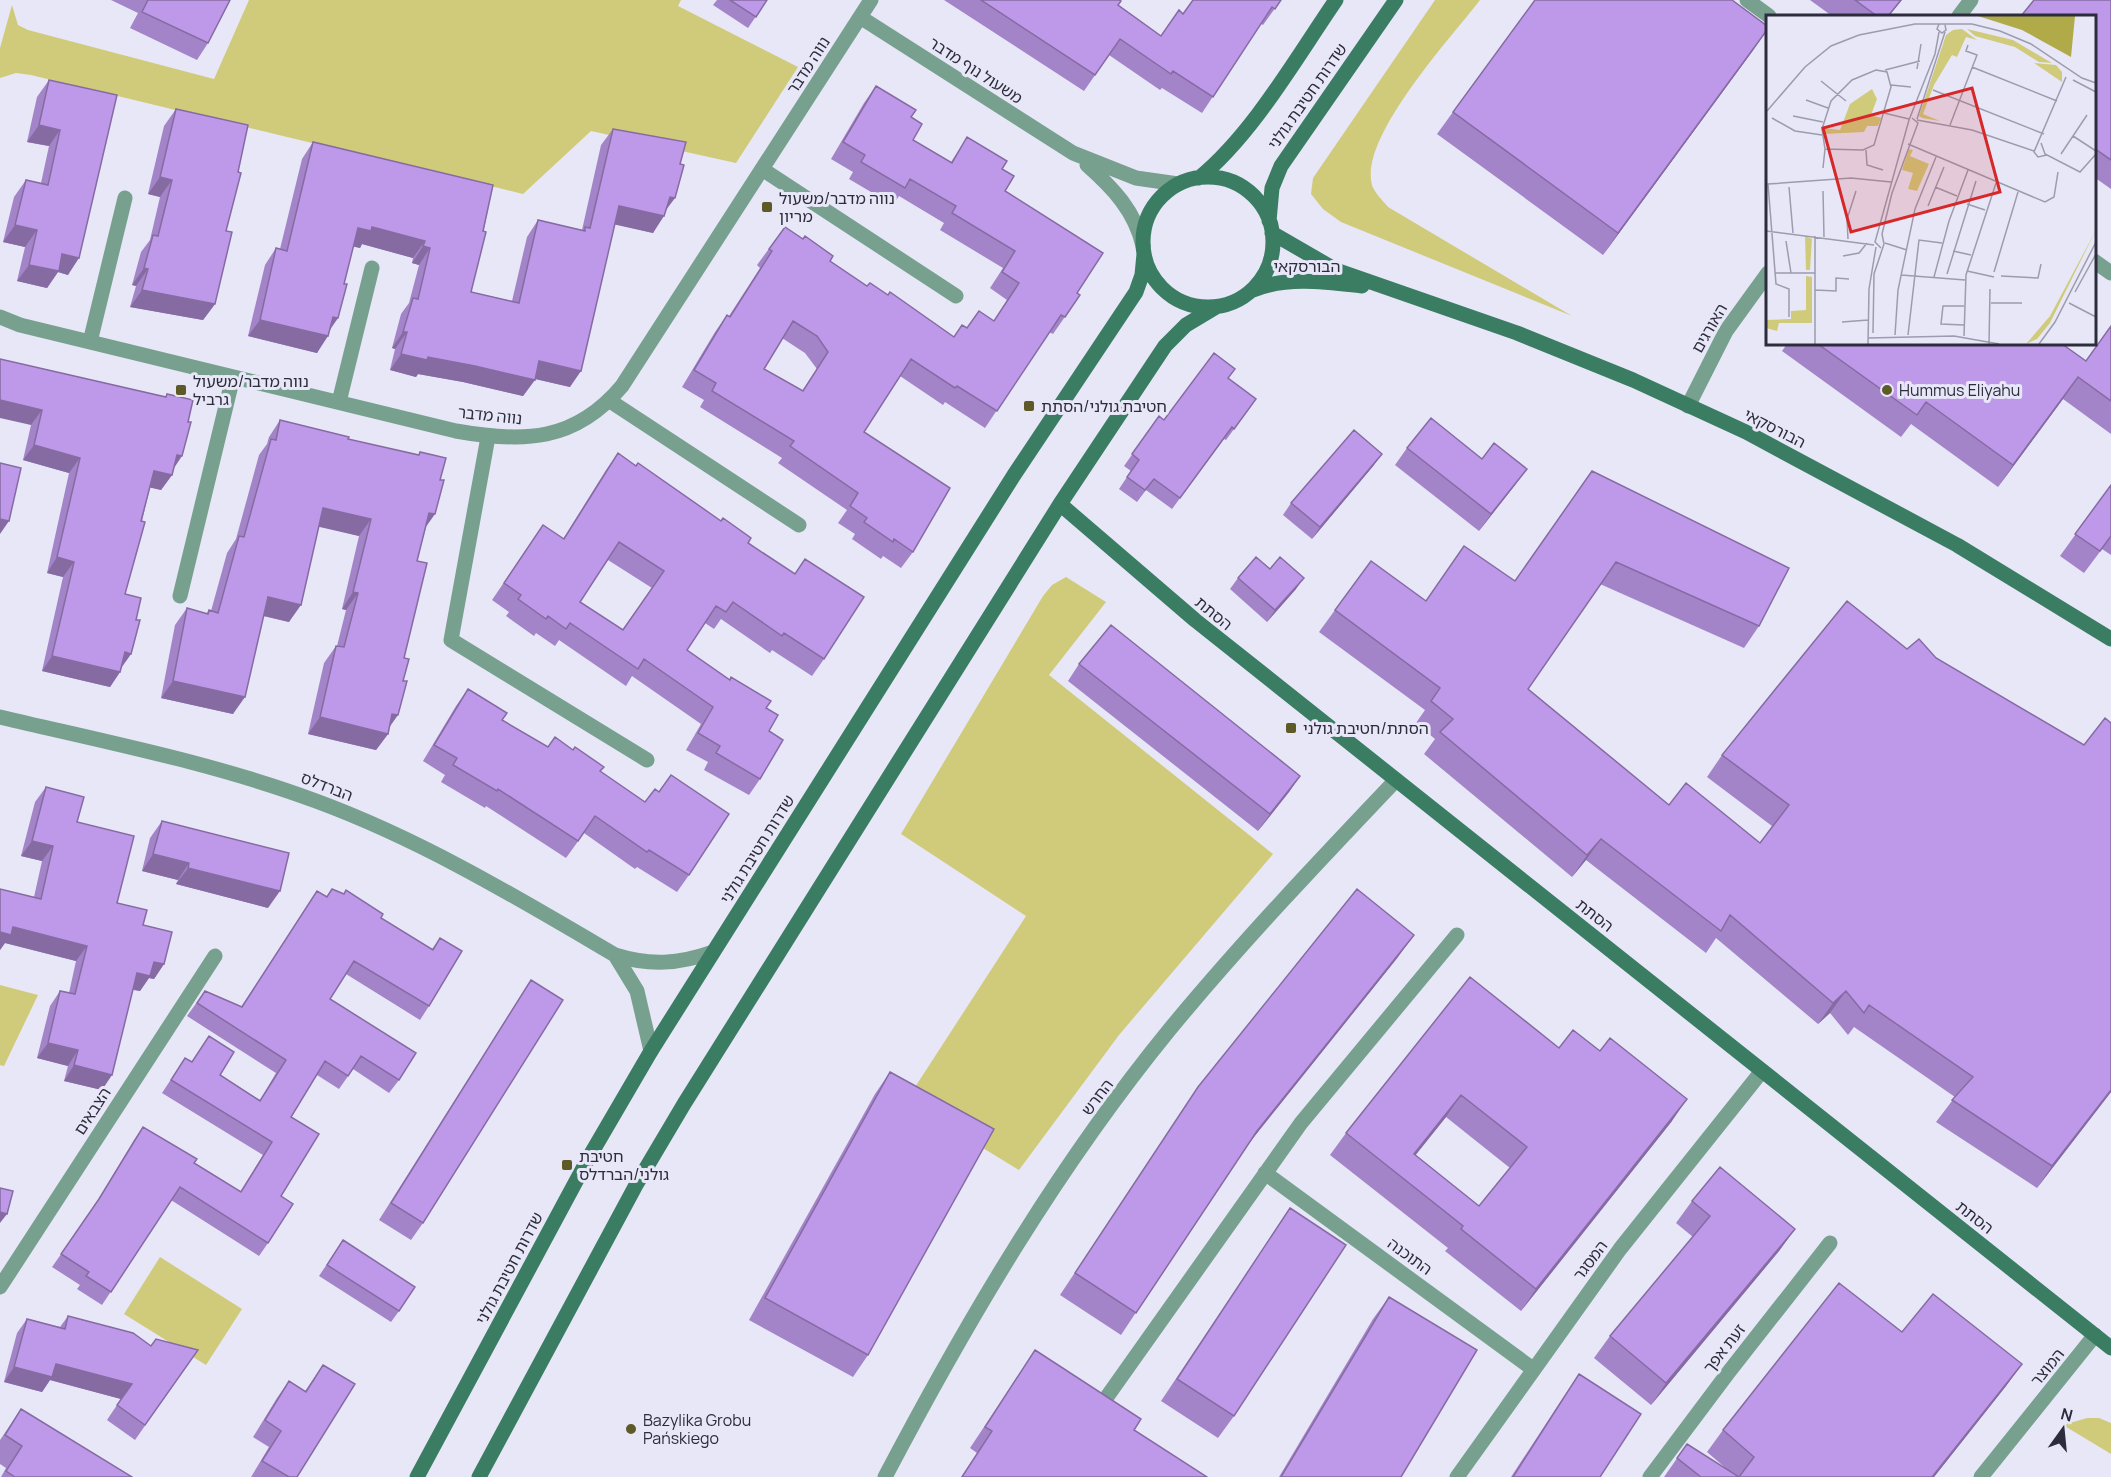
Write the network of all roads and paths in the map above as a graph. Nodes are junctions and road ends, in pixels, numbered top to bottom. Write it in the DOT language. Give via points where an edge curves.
graph roads {
  1 [pos="871,0"];
  2 [pos="1336,0"];
  3 [pos="1396,0"];
  4 [pos="1746,0"];
  5 [pos="1971,0"];
  6 [pos="1767,15"];
  7 [pos="1960,15"];
  8 [pos="860,17"];
  9 [pos="1073,153"];
  10 [pos="762,169"];
  11 [pos="1199,178"];
  12 [pos="1178,184"];
  13 [pos="125,198"];
  14 [pos="1271,227"];
  15 [pos="1143,250"];
  16 [pos="2096,262"];
  17 [pos="372,268"];
  18 [pos="2111,273"];
  19 [pos="1766,274"];
  20 [pos="1250,291"];
  21 [pos="1401,294"];
  22 [pos="956,296"];
  23 [pos="1216,306"];
  24 [pos="0,317"];
  25 [pos="90,342"];
  26 [pos="233,377"];
  27 [pos="610,401"];
  28 [pos="339,402"];
  29 [pos="1688,406"];
  30 [pos="488,437"];
  31 [pos="1060,504"];
  32 [pos="799,525"];
  33 [pos="180,596"];
  34 [pos="2111,639"];
  35 [pos="0,717"];
  36 [pos="647,760"];
  37 [pos="1396,780"];
  38 [pos="1457,935"];
  39 [pos="713,952"];
  40 [pos="615,955"];
  41 [pos="215,956"];
  42 [pos="651,1051"];
  43 [pos="1762,1071"];
  44 [pos="1265,1173"];
  45 [pos="1830,1243"];
  46 [pos="0,1287"];
  47 [pos="2095,1335"];
  48 [pos="2111,1348"];
  49 [pos="1533,1369"];
  50 [pos="1104,1401"];
  51 [pos="417,1477"];
  52 [pos="479,1477"];
  53 [pos="885,1477"];
  54 [pos="1457,1477"];
  55 [pos="1650,1477"];
  56 [pos="1982,1477"];
  1 -- 8 [label="street, נווה מדבר"];
  2 -- 11 [label="street, שדרות חטיבת גולני" via="1244,131"];
  3 -- 14 [label="street, שדרות חטיבת גולני" via="1281,166 1272,188"];
  4 -- 6 [label="street"];
  5 -- 7 [label="street"];
  8 -- 9 [label="street, משעול נוף מדבר"];
  8 -- 10 [label="street, נווה מדבר"];
  9 -- 12 [label="street, משעול נוף מדבר" via="1129,176"];
  9 -- 15 [label="street, משעול נוף מדבר" via="1126,206 1139,230"];
  10 -- 22 [label="street"];
  10 -- 27 [label="street, נווה מדבר"];
  11 -- 12 [label="street"];
  11 -- 14 [label="street" via="1224,180 1247,191 1257,200"];
  12 -- 15 [label="street" via="1149,213"];
  13 -- 25 [label="street"];
  14 -- 20 [label="street" via="1270,259"];
  14 -- 21 [label="street, הבורסקאי" via="1336,270"];
  15 -- 23 [label="street" via="1151,274 1168,294 1191,305"];
  15 -- 39 [label="street, שדרות חטיבת גולני" via="1142,275 1136,292 1008,484"];
  16 -- 18 [label="street"];
  17 -- 28 [label="street"];
  19 -- 29 [label="street, האורגים" via="1726,331"];
  20 -- 21 [label="street, הבורסקאי" via="1268,284 1306,281"];
  20 -- 23 [label="street" via="1229,304"];
  21 -- 29 [label="street, הבורסקאי" via="1517,333"];
  23 -- 31 [label="street" via="1186,325 1166,346"];
  24 -- 25 [label="street, נווה מדבר"];
  25 -- 26 [label="street, נווה מדבר"];
  26 -- 28 [label="street, נווה מדבר"];
  26 -- 33 [label="street"];
  27 -- 30 [label="street, נווה מדבר" via="561,431 540,436"];
  27 -- 32 [label="street"];
  28 -- 30 [label="street, נווה מדבר"];
  29 -- 34 [label="street, הבורסקאי" via="1854,488"];
  30 -- 36 [label="street" via="451,640"];
  31 -- 37 [label="street, הסתת" via="1195,620"];
  31 -- 52 [label="street" via="684,1104 636,1185"];
  35 -- 40 [label="street, הברדלס" via="189,762 317,801 456,864"];
  37 -- 43 [label="street, הסתת"];
  37 -- 53 [label="street, החרש" via="1273,909 1184,1013 1079,1151 1000,1272"];
  38 -- 44 [label="street" via="1301,1123"];
  39 -- 40 [label="street, הברדלס" via="668,963 636,962"];
  39 -- 42 [label="street, שדרות חטיבת גולני"];
  40 -- 42 [label="street, הברדלס" via="637,991"];
  41 -- 46 [label="street, הצבאים"];
  42 -- 51 [label="street, שדרות חטיבת גולני" via="588,1158"];
  43 -- 47 [label="street, הסתת"];
  43 -- 49 [label="street, המסגר" via="1620,1249"];
  44 -- 49 [label="street, התוכנה"];
  44 -- 50 [label="street"];
  45 -- 55 [label="street, זעת אפך"];
  47 -- 48 [label="street, הסתת"];
  47 -- 56 [label="street, המוצר"];
  49 -- 54 [label="street, המסגר"];
}
